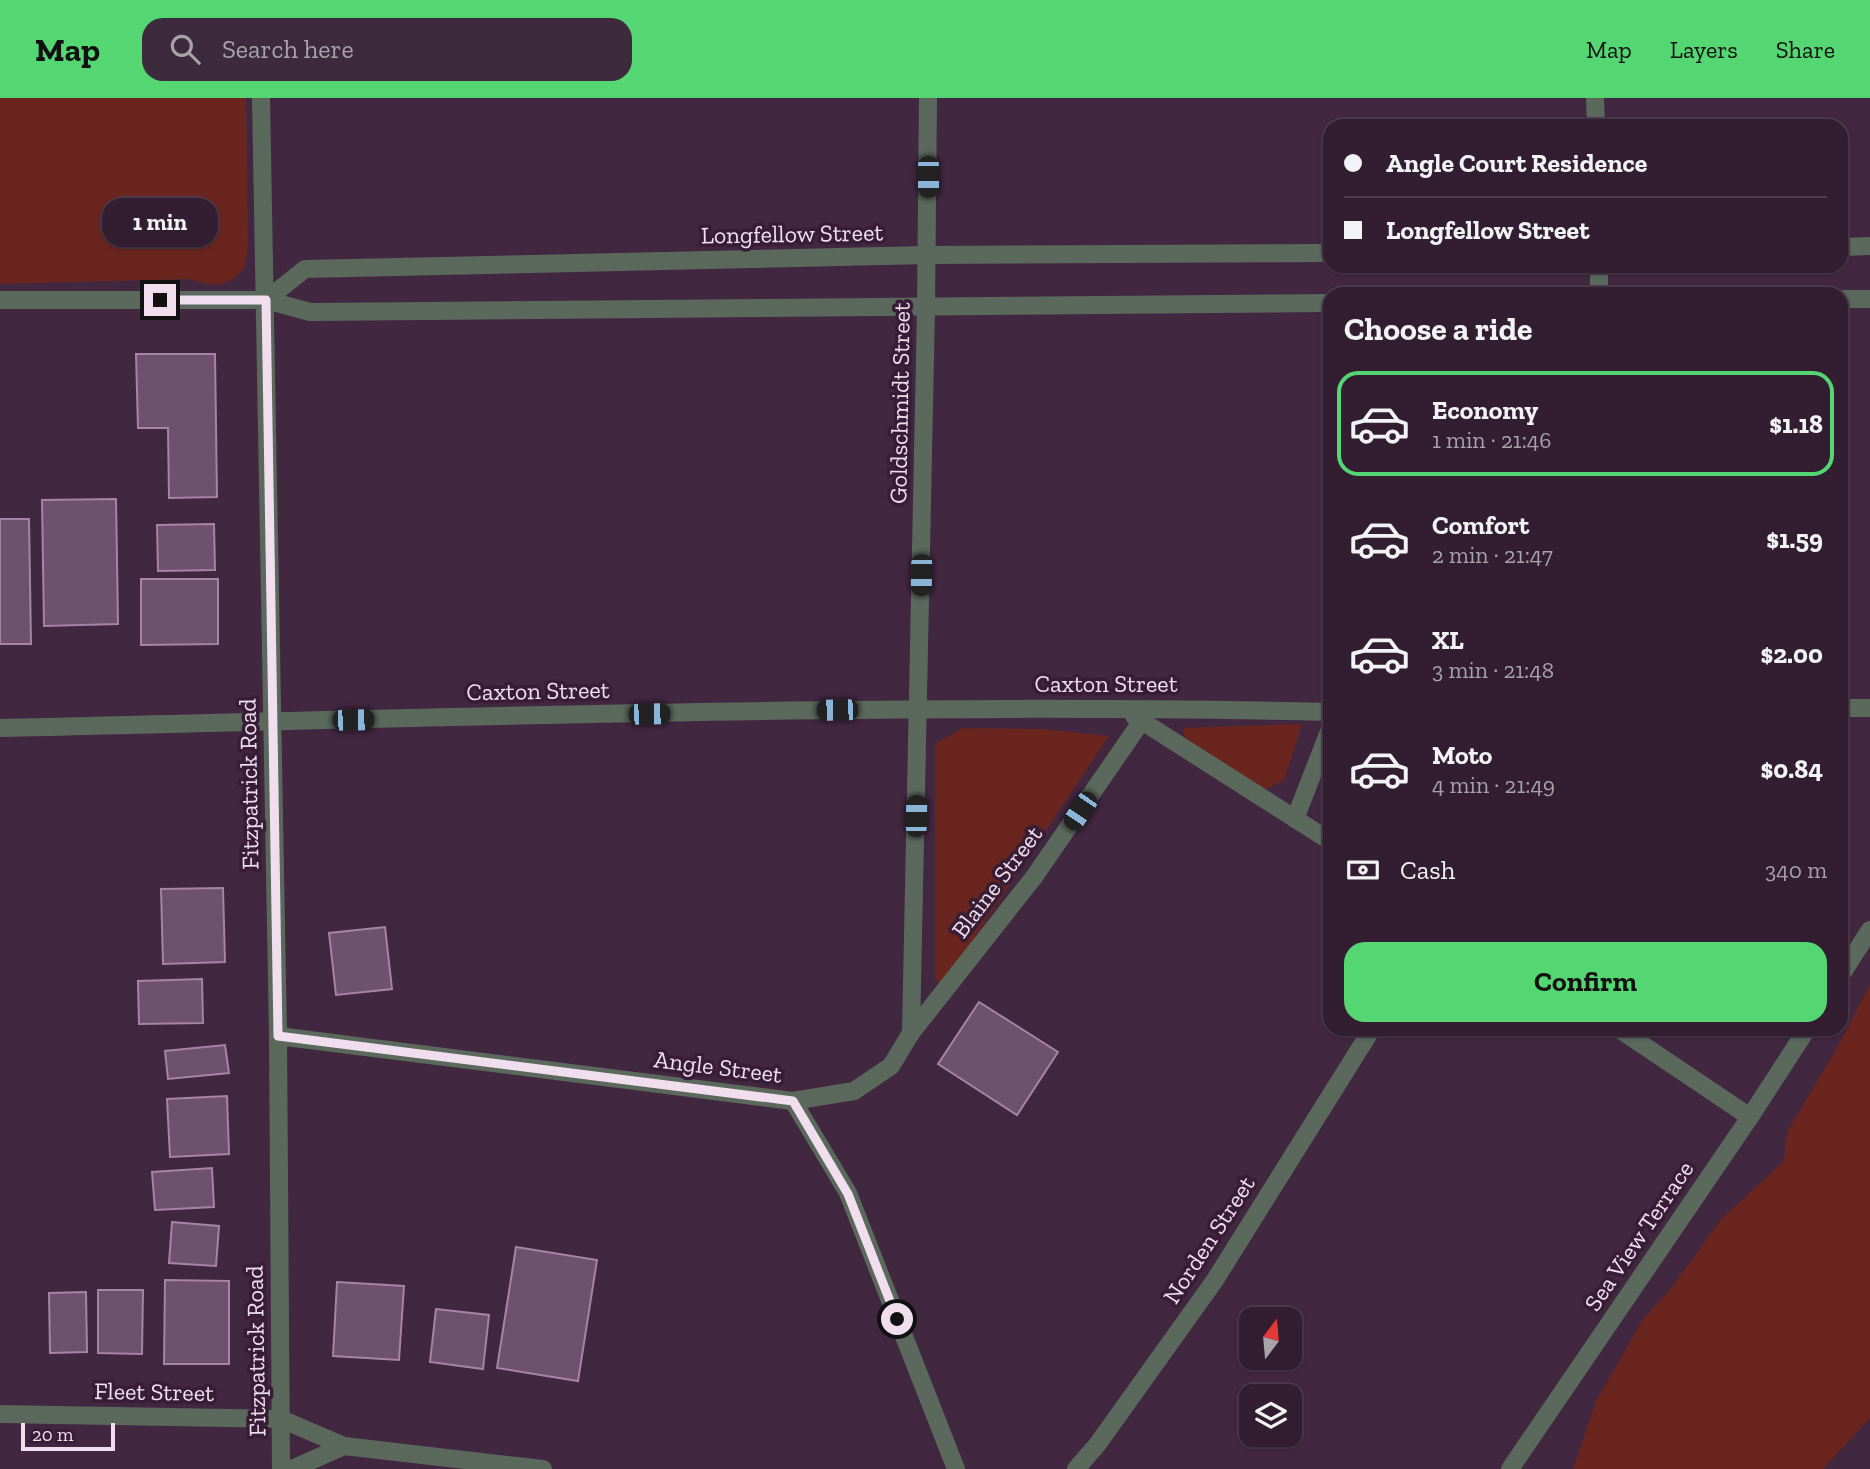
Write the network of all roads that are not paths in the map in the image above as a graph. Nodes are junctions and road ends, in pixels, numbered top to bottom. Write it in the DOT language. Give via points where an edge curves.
graph roads {
  1 [pos="261,98"];
  2 [pos="928,98"];
  3 [pos="1595,98"];
  4 [pos="1596,119"];
  5 [pos="1870,246"];
  6 [pos="1848,247"];
  7 [pos="1323,253"];
  8 [pos="928,255"];
  9 [pos="1848,299"];
  10 [pos="1870,299"];
  11 [pos="0,300"];
  12 [pos="266,300"];
  13 [pos="1323,303"];
  14 [pos="926,309"];
  15 [pos="1123,707"];
  16 [pos="918,708"];
  17 [pos="1848,708"];
  18 [pos="1870,708"];
  19 [pos="1323,712"];
  20 [pos="273,722"];
  21 [pos="1141,722"];
  22 [pos="0,728"];
  23 [pos="1323,747"];
  24 [pos="1295,819"];
  25 [pos="1323,837"];
  26 [pos="1870,930"];
  27 [pos="1848,964"];
  28 [pos="911,1033"];
  29 [pos="278,1036"];
  30 [pos="1367,1036"];
  31 [pos="1629,1036"];
  32 [pos="1802,1036"];
  33 [pos="793,1101"];
  34 [pos="1750,1117"];
  35 [pos="0,1414"];
  36 [pos="281,1419"];
  37 [pos="344,1446"];
  38 [pos="281,1469"];
  39 [pos="292,1469"];
  40 [pos="543,1469"];
  41 [pos="956,1469"];
  42 [pos="1076,1469"];
  43 [pos="1510,1469"];
  1 -- 12 [label="street, Fitzpatrick Road"];
  2 -- 8 [label="street, Goldschmidt Street"];
  3 -- 4 [label="street"];
  5 -- 6 [label="street"];
  7 -- 8 [label="street, Longfellow Street"];
  8 -- 12 [label="street, Longfellow Street" via="305,269"];
  8 -- 14 [label="street, Goldschmidt Street"];
  9 -- 10 [label="street"];
  11 -- 12 [label="street"];
  12 -- 14 [label="street" via="310,312"];
  12 -- 20 [label="street, Fitzpatrick Road"];
  13 -- 14 [label="street"];
  14 -- 16 [label="street, Goldschmidt Street"];
  15 -- 16 [label="street, Caxton Street"];
  15 -- 19 [label="street, Caxton Street"];
  15 -- 21 [label="street"];
  16 -- 20 [label="street, Caxton Street"];
  16 -- 28 [label="street, Blaine Street"];
  17 -- 18 [label="street"];
  20 -- 22 [label="street, Caxton Street"];
  20 -- 29 [label="street, Fitzpatrick Road"];
  21 -- 24 [label="street"];
  21 -- 28 [label="street, Blaine Street" via="1034,877"];
  23 -- 24 [label="street"];
  24 -- 25 [label="street"];
  26 -- 27 [label="street"];
  28 -- 33 [label="street, Blaine Street" via="891,1066 854,1091"];
  29 -- 33 [label="street, Angle Street"];
  29 -- 36 [label="street, Fitzpatrick Road"];
  30 -- 42 [label="street, Norden Street" via="1215,1280"];
  31 -- 34 [label="street"];
  32 -- 34 [label="street, Sea View Terrace"];
  33 -- 41 [label="street, Angle Street" via="848,1194"];
  34 -- 43 [label="street, Sea View Terrace"];
  35 -- 36 [label="street, Fleet Street"];
  36 -- 37 [label="street, Fleet Street"];
  36 -- 38 [label="street, Fitzpatrick Road"];
  37 -- 39 [label="street"];
  37 -- 40 [label="street, Fleet Street"];
}
